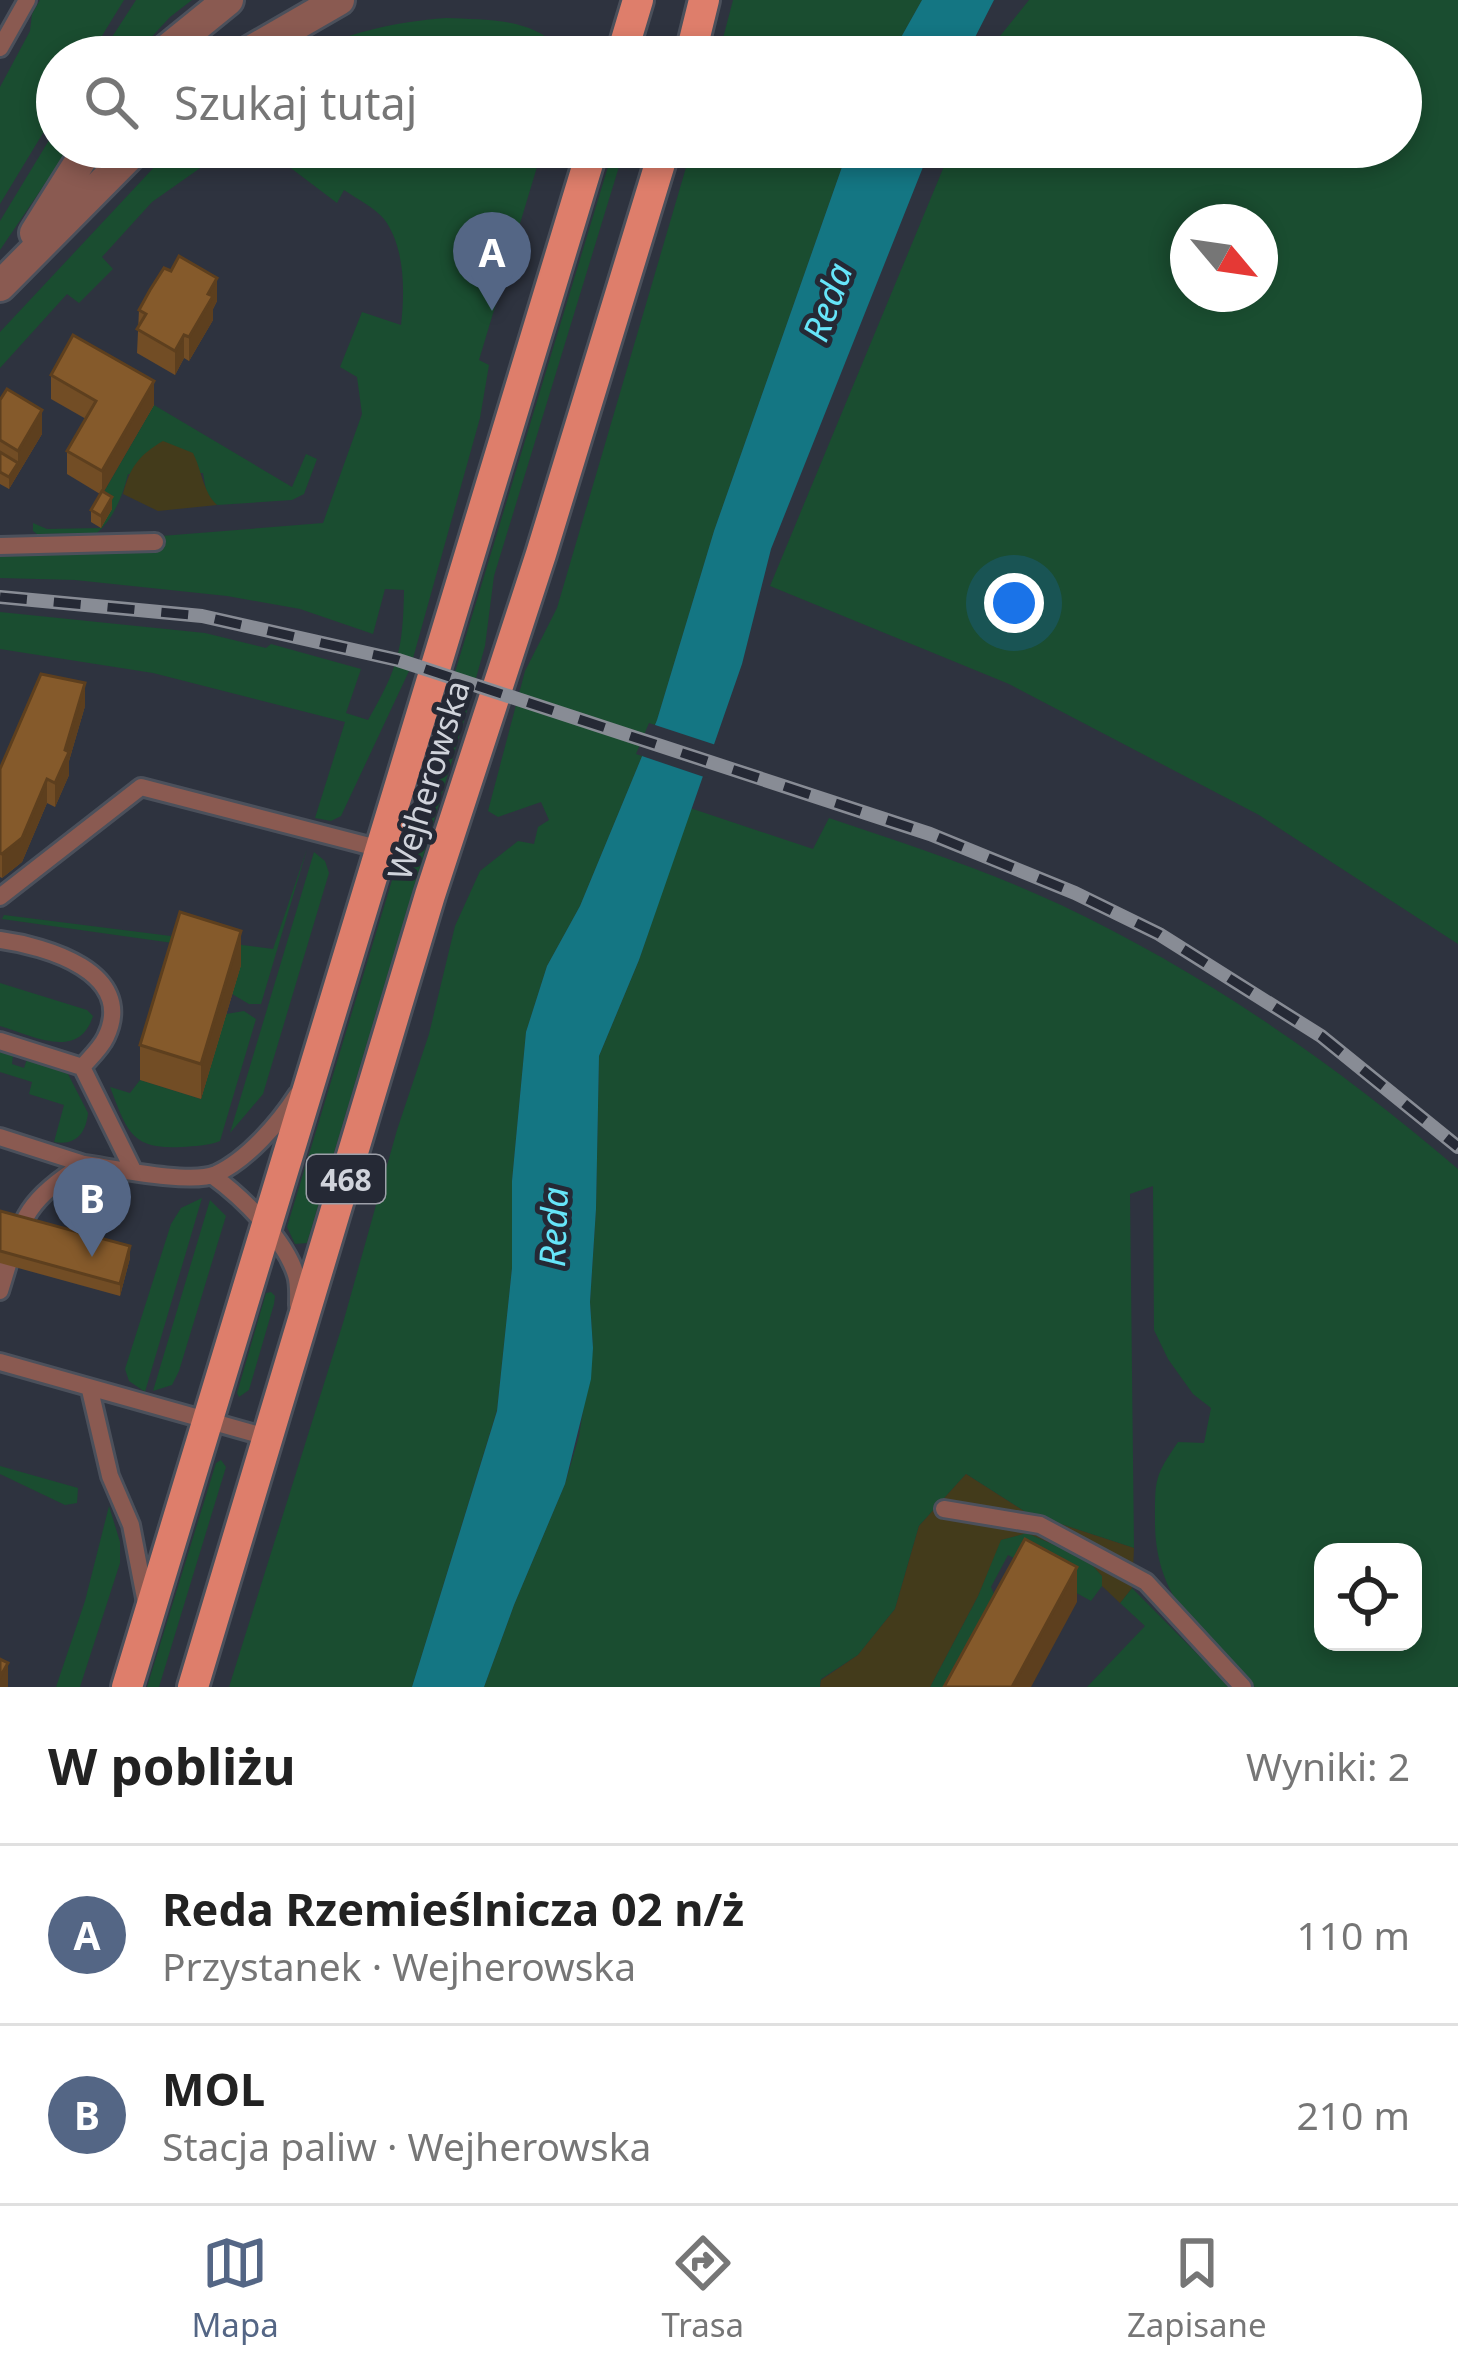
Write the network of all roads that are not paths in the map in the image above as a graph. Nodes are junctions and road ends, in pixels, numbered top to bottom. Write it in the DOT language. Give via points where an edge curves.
graph roads {
  1 [pos="27,0"];
  2 [pos="227,0"];
  3 [pos="339,0"];
  4 [pos="638,0"];
  5 [pos="701,1"];
  6 [pos="183,36"];
  7 [pos="276,36"];
  8 [pos="627,36"];
  9 [pos="694,36"];
  10 [pos="0,48"];
  11 [pos="76,168"];
  12 [pos="117,168"];
  13 [pos="586,168"];
  14 [pos="658,168"];
  15 [pos="3,282"];
  16 [pos="155,542"];
  17 [pos="0,546"];
  18 [pos="381,849"];
  19 [pos="0,897"];
  20 [pos="0,940"];
  21 [pos="0,1041"];
  22 [pos="316,1060"];
  23 [pos="82,1067"];
  24 [pos="0,1137"];
  25 [pos="84,1164"];
  26 [pos="134,1172"];
  27 [pos="213,1176"];
  28 [pos="266,1227"];
  29 [pos="0,1291"];
  30 [pos="301,1334"];
  31 [pos="0,1362"];
  32 [pos="90,1390"];
  33 [pos="209,1421"];
  34 [pos="270,1438"];
  35 [pos="944,1509"];
  36 [pos="148,1620"];
  37 [pos="127,1687"];
  38 [pos="193,1687"];
  39 [pos="1243,1687"];
  1 -- 10 [label="lane"];
  2 -- 6 [label="street"];
  3 -- 7 [label="street"];
  4 -- 8 [label="main road"];
  5 -- 9 [label="main road"];
  11 -- 15 [label="street"];
  12 -- 15 [label="street"];
  13 -- 18 [label="main road, Wejherowska / 468"];
  14 -- 30 [label="main road, Wejherowska / 468"];
  16 -- 17 [label="lane"];
  18 -- 19 [label="lane" via="141,787"];
  18 -- 22 [label="main road, Wejherowska / 468"];
  20 -- 23 [label="lane" via="86,965 98,978 110,1016 106,1036"];
  21 -- 23 [label="lane"];
  22 -- 27 [label="lane" via="280,1118"];
  22 -- 28 [label="main road, Wejherowska / 468"];
  23 -- 26 [label="lane"];
  24 -- 25 [label="lane"];
  25 -- 26 [label="lane"];
  25 -- 29 [label="lane" via="25,1214"];
  26 -- 27 [label="lane"];
  27 -- 28 [label="lane"];
  28 -- 30 [label="lane" via="296,1274"];
  28 -- 33 [label="main road, Wejherowska / 468"];
  30 -- 34 [label="main road, Wejherowska / 468"];
  31 -- 32 [label="lane"];
  32 -- 33 [label="lane"];
  32 -- 36 [label="lane" via="131,1525"];
  33 -- 34 [label="lane"];
  33 -- 36 [label="main road, Wejherowska / 468"];
  34 -- 38 [label="main road, Wejherowska / 468"];
  35 -- 39 [label="lane" via="1040,1525 1146,1582"];
  36 -- 37 [label="main road, Wejherowska / 468"];
}
